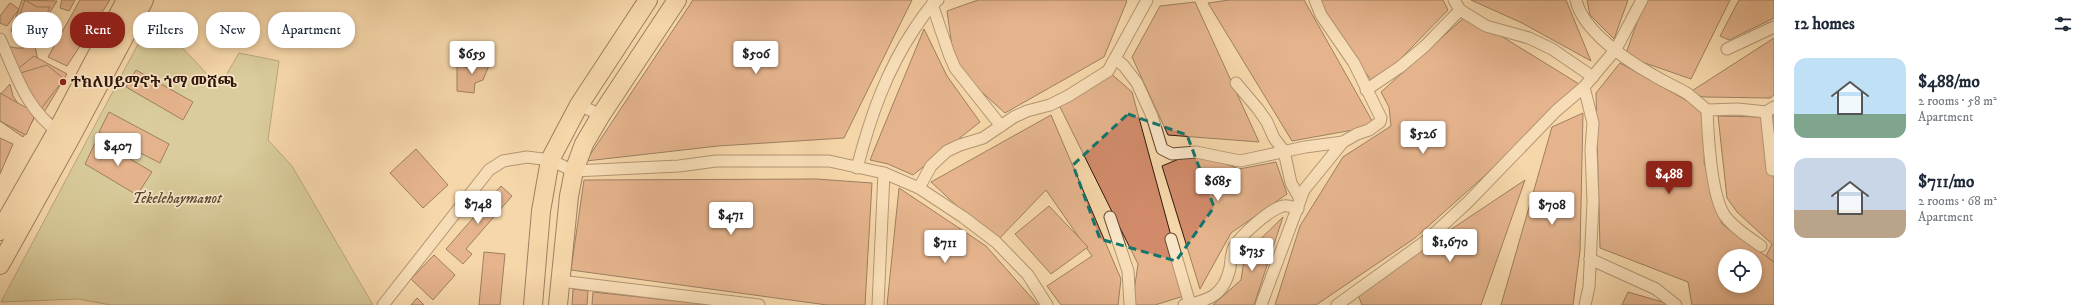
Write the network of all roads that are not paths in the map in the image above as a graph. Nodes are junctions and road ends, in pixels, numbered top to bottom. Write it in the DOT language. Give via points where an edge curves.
graph roads {
  1 [pos="648,0"];
  2 [pos="677,0"];
  3 [pos="1146,0"];
  4 [pos="1315,0"];
  5 [pos="1454,0"];
  6 [pos="1576,0"];
  7 [pos="1642,0"];
  8 [pos="132,2"];
  9 [pos="935,2"];
  10 [pos="1460,10"];
  11 [pos="1774,27"];
  12 [pos="0,39"];
  13 [pos="1616,49"];
  14 [pos="1727,49"];
  15 [pos="1116,59"];
  16 [pos="1594,77"];
  17 [pos="1236,83"];
  18 [pos="1584,87"];
  19 [pos="1366,90"];
  20 [pos="579,105"];
  21 [pos="1707,110"];
  22 [pos="1770,110"];
  23 [pos="601,115"];
  24 [pos="1001,126"];
  25 [pos="63,135"];
  26 [pos="1343,142"];
  27 [pos="1284,152"];
  28 [pos="550,160"];
  29 [pos="857,168"];
  30 [pos="1772,170"];
  31 [pos="574,171"];
  32 [pos="884,173"];
  33 [pos="919,188"];
  34 [pos="1299,204"];
  35 [pos="1110,217"];
  36 [pos="0,231"];
  37 [pos="1171,239"];
  38 [pos="1761,246"];
  39 [pos="1590,259"];
  40 [pos="0,265"];
  41 [pos="560,281"];
  42 [pos="383,305"];
  43 [pos="533,305"];
  44 [pos="558,305"];
  45 [pos="760,305"];
  46 [pos="878,305"];
  47 [pos="1047,305"];
  48 [pos="1130,305"];
  49 [pos="1187,305"];
  50 [pos="1261,305"];
  51 [pos="1338,305"];
  52 [pos="1585,305"];
  53 [pos="1676,305"];
  1 -- 20 [label="main road"];
  2 -- 23 [label="main road"];
  3 -- 15 [label="street"];
  4 -- 19 [label="street" via="1321,15 1354,63"];
  5 -- 10 [label="street"];
  6 -- 13 [label="street" via="1582,18 1589,27"];
  7 -- 13 [label="street"];
  8 -- 25 [label="main road"];
  9 -- 24 [label="street" via="955,68"];
  9 -- 29 [label="street" via="909,38 883,86 868,126"];
  10 -- 16 [label="street" via="1486,26 1529,38 1552,49"];
  10 -- 19 [label="street" via="1425,46"];
  11 -- 14 [label="street"];
  12 -- 25 [label="street" via="23,92 36,113"];
  13 -- 16 [label="street"];
  13 -- 21 [label="street" via="1652,75 1687,94"];
  15 -- 24 [label="street" via="1108,71 1068,96 1050,105 1027,111"];
  15 -- 27 [label="street" via="1137,83 1152,116 1160,145 1166,152 1196,152 1231,160"];
  16 -- 18 [label="street"];
  17 -- 27 [label="street" via="1258,109"];
  18 -- 39 [label="street" via="1592,123 1593,202"];
  18 -- 51 [label="street" via="1556,111 1468,202 1427,240"];
  19 -- 26 [label="street" via="1381,114 1380,122"];
  20 -- 23 [label="street"];
  20 -- 28 [label="main road"];
  21 -- 22 [label="street"];
  21 -- 38 [label="street" via="1714,183 1719,204 1729,220"];
  22 -- 30 [label="street"];
  23 -- 31 [label="main road" via="584,144"];
  24 -- 33 [label="street" via="983,138 947,152 931,166"];
  25 -- 36 [label="main road"];
  25 -- 40 [label="main road"];
  26 -- 27 [label="street"];
  26 -- 34 [label="street" via="1312,180"];
  27 -- 34 [label="street"];
  28 -- 31 [label="street"];
  28 -- 42 [label="street" via="527,157 510,159 499,162 489,170"];
  28 -- 43 [label="main road" via="541,211"];
  29 -- 31 [label="street" via="829,161 716,161 679,166"];
  29 -- 32 [label="street"];
  31 -- 41 [label="main road"];
  32 -- 33 [label="street"];
  32 -- 46 [label="street"];
  33 -- 47 [label="street" via="996,242 1028,275"];
  34 -- 49 [label="street" via="1281,206 1244,233 1233,249 1227,280 1210,298 1201,303"];
  34 -- 50 [label="street"];
  35 -- 48 [label="street" via="1128,272"];
  37 -- 49 [label="street"];
  39 -- 52 [label="street" via="1589,287"];
  39 -- 53 [label="street" via="1656,289"];
  41 -- 44 [label="main road"];
  41 -- 45 [label="street"];
}
